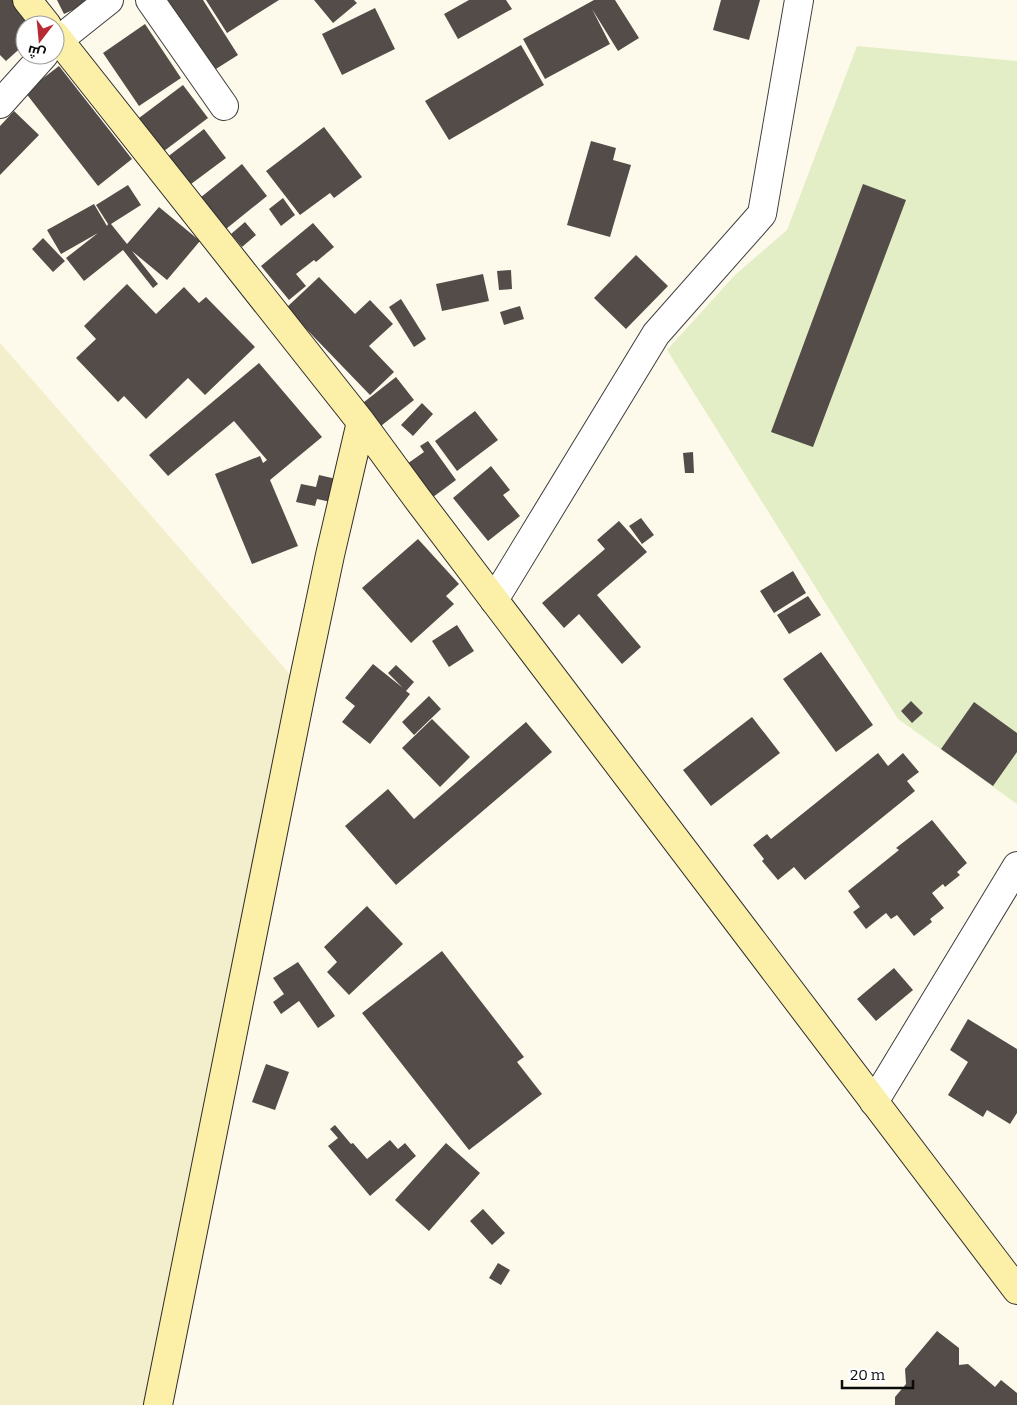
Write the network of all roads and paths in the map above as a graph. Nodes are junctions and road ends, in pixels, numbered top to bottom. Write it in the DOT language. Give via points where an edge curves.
graph roads {
  1 [pos="28,0"];
  2 [pos="109,0"];
  3 [pos="150,0"];
  4 [pos="799,0"];
  5 [pos="37,15"];
  6 [pos="65,31"];
  7 [pos="65,56"];
  8 [pos="32,65"];
  9 [pos="0,104"];
  10 [pos="224,106"];
  11 [pos="361,422"];
  12 [pos="494,600"];
  13 [pos="1017,866"];
  14 [pos="874,1102"];
  15 [pos="1017,1290"];
  16 [pos="158,1405"];
  1 -- 5 [label="main road"];
  2 -- 6 [label="street"];
  3 -- 10 [label="street"];
  4 -- 12 [label="street" via="762,214 656,334"];
  7 -- 11 [label="main road"];
  8 -- 9 [label="street"];
  11 -- 12 [label="main road"];
  11 -- 16 [label="main road" via="302,688"];
  12 -- 14 [label="main road"];
  13 -- 14 [label="street"];
  14 -- 15 [label="main road"];
}
